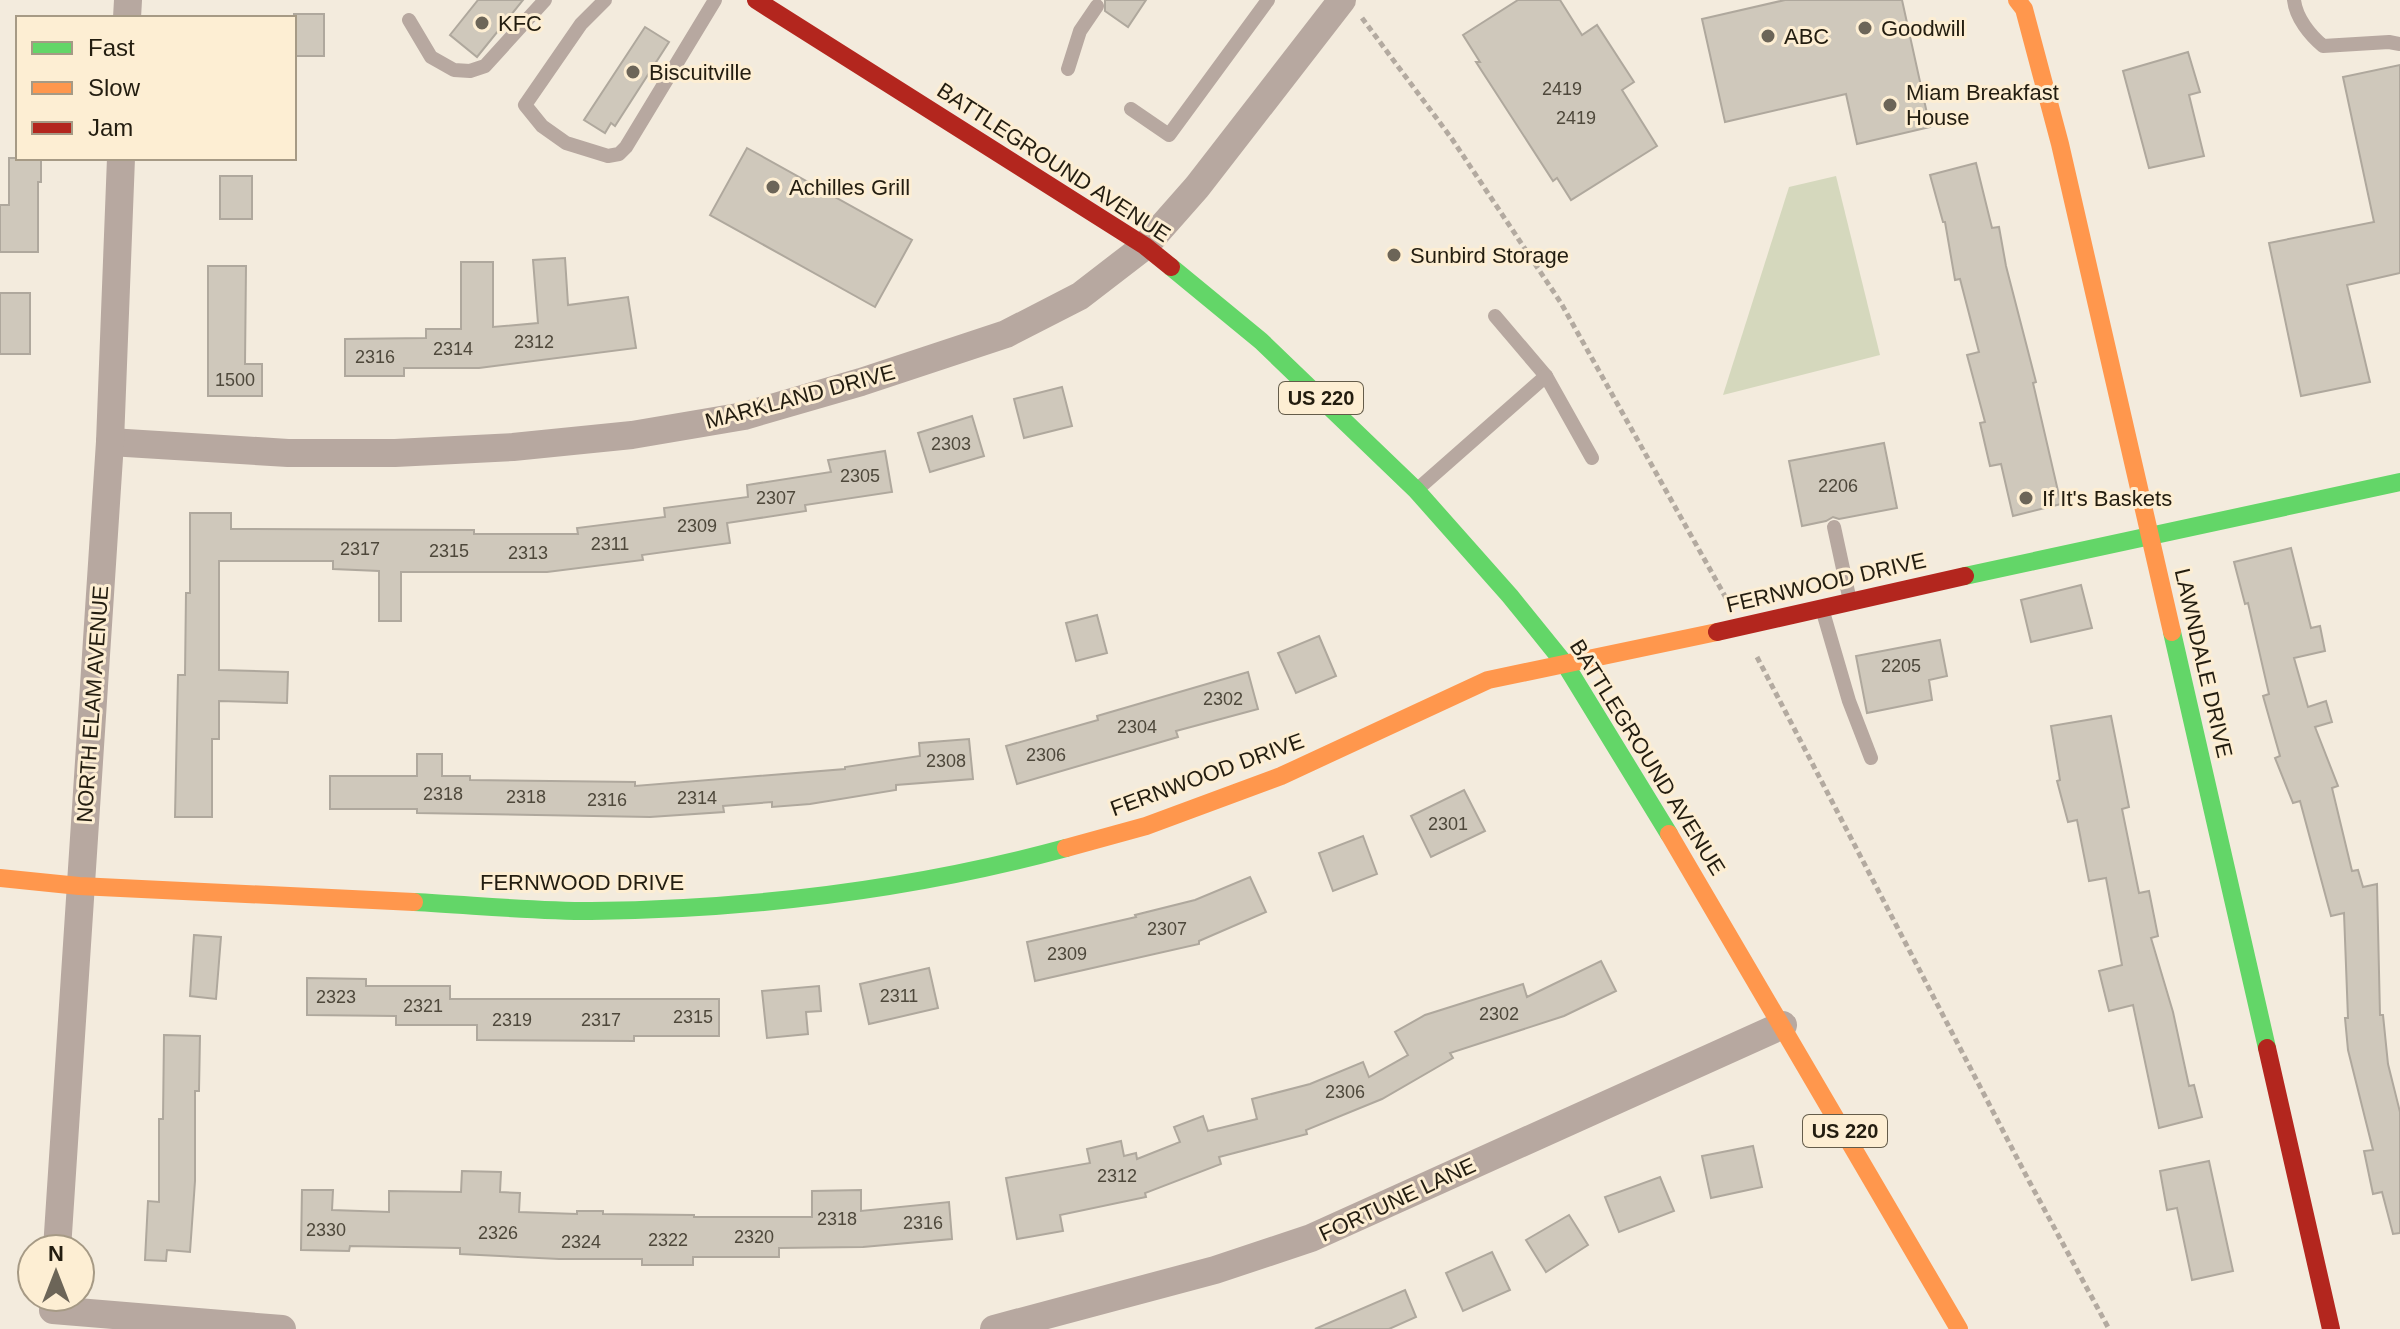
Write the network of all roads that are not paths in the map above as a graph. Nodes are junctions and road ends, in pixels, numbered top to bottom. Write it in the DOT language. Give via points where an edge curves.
graph roads {
  1 [pos="545,0"];
  2 [pos="605,0"];
  3 [pos="715,0"];
  4 [pos="756,0"];
  5 [pos="1268,0"];
  6 [pos="1342,0"];
  7 [pos="2294,0"];
  8 [pos="2022,3"];
  9 [pos="1097,6"];
  10 [pos="409,20"];
  11 [pos="2400,44"];
  12 [pos="1068,69"];
  13 [pos="1131,109"];
  14 [pos="121,160"];
  15 [pos="1145,246"];
  16 [pos="1495,316"];
  17 [pos="1546,376"];
  18 [pos="110,442"];
  19 [pos="1592,458"];
  20 [pos="2400,482"];
  21 [pos="1416,490"];
  22 [pos="1834,527"];
  23 [pos="2150,534"];
  24 [pos="1850,601"];
  25 [pos="1822,607"];
  26 [pos="1565,664"];
  27 [pos="1871,758"];
  28 [pos="0,878"];
  29 [pos="79,886"];
  30 [pos="1783,1025"];
  31 [pos="58,1233"];
  32 [pos="66,1313"];
  33 [pos="282,1329"];
  34 [pos="994,1329"];
  35 [pos="1959,1329"];
  36 [pos="2331,1329"];
  1 -- 10 [label="lane" via="485,66 470,71 454,70 431,57"];
  2 -- 3 [label="lane" via="581,24 525,105 566,143 608,156 626,147"];
  4 -- 15 [label="main road, BATTLEGROUND AVENUE / US 220"];
  5 -- 13 [label="lane" via="1169,135"];
  6 -- 15 [label="street, MARKLAND DRIVE"];
  7 -- 11 [label="lane" via="2310,35 2323,46"];
  8 -- 23 [label="main road, LAWNDALE DRIVE"];
  9 -- 12 [label="lane" via="1080,31"];
  14 -- 18 [label="street, NORTH ELAM AVENUE"];
  15 -- 18 [label="street, MARKLAND DRIVE" via="1080,296 1006,334 729,419 557,443 419,452 288,453"];
  15 -- 21 [label="main road, BATTLEGROUND AVENUE / US 220" via="1261,341"];
  16 -- 17 [label="lane"];
  17 -- 19 [label="lane"];
  17 -- 21 [label="lane"];
  18 -- 29 [label="street, NORTH ELAM AVENUE"];
  20 -- 23 [label="main road, FERNWOOD DRIVE"];
  21 -- 26 [label="main road, BATTLEGROUND AVENUE / US 220"];
  22 -- 24 [label="lane"];
  23 -- 24 [label="main road, FERNWOOD DRIVE"];
  23 -- 36 [label="main road, LAWNDALE DRIVE"];
  24 -- 25 [label="main road, FERNWOOD DRIVE"];
  25 -- 26 [label="main road, FERNWOOD DRIVE"];
  25 -- 27 [label="lane"];
  26 -- 29 [label="main road, FERNWOOD DRIVE" via="1488,680 1281,776 1146,826 926,881 817,897 589,911"];
  26 -- 30 [label="main road, BATTLEGROUND AVENUE / US 220"];
  28 -- 29 [label="main road, FERNWOOD DRIVE"];
  29 -- 31 [label="street, NORTH ELAM AVENUE"];
  30 -- 34 [label="street, FORTUNE LANE" via="1311,1238 1215,1270"];
  30 -- 35 [label="main road, BATTLEGROUND AVENUE / US 220"];
  32 -- 33 [label="street"];
}
